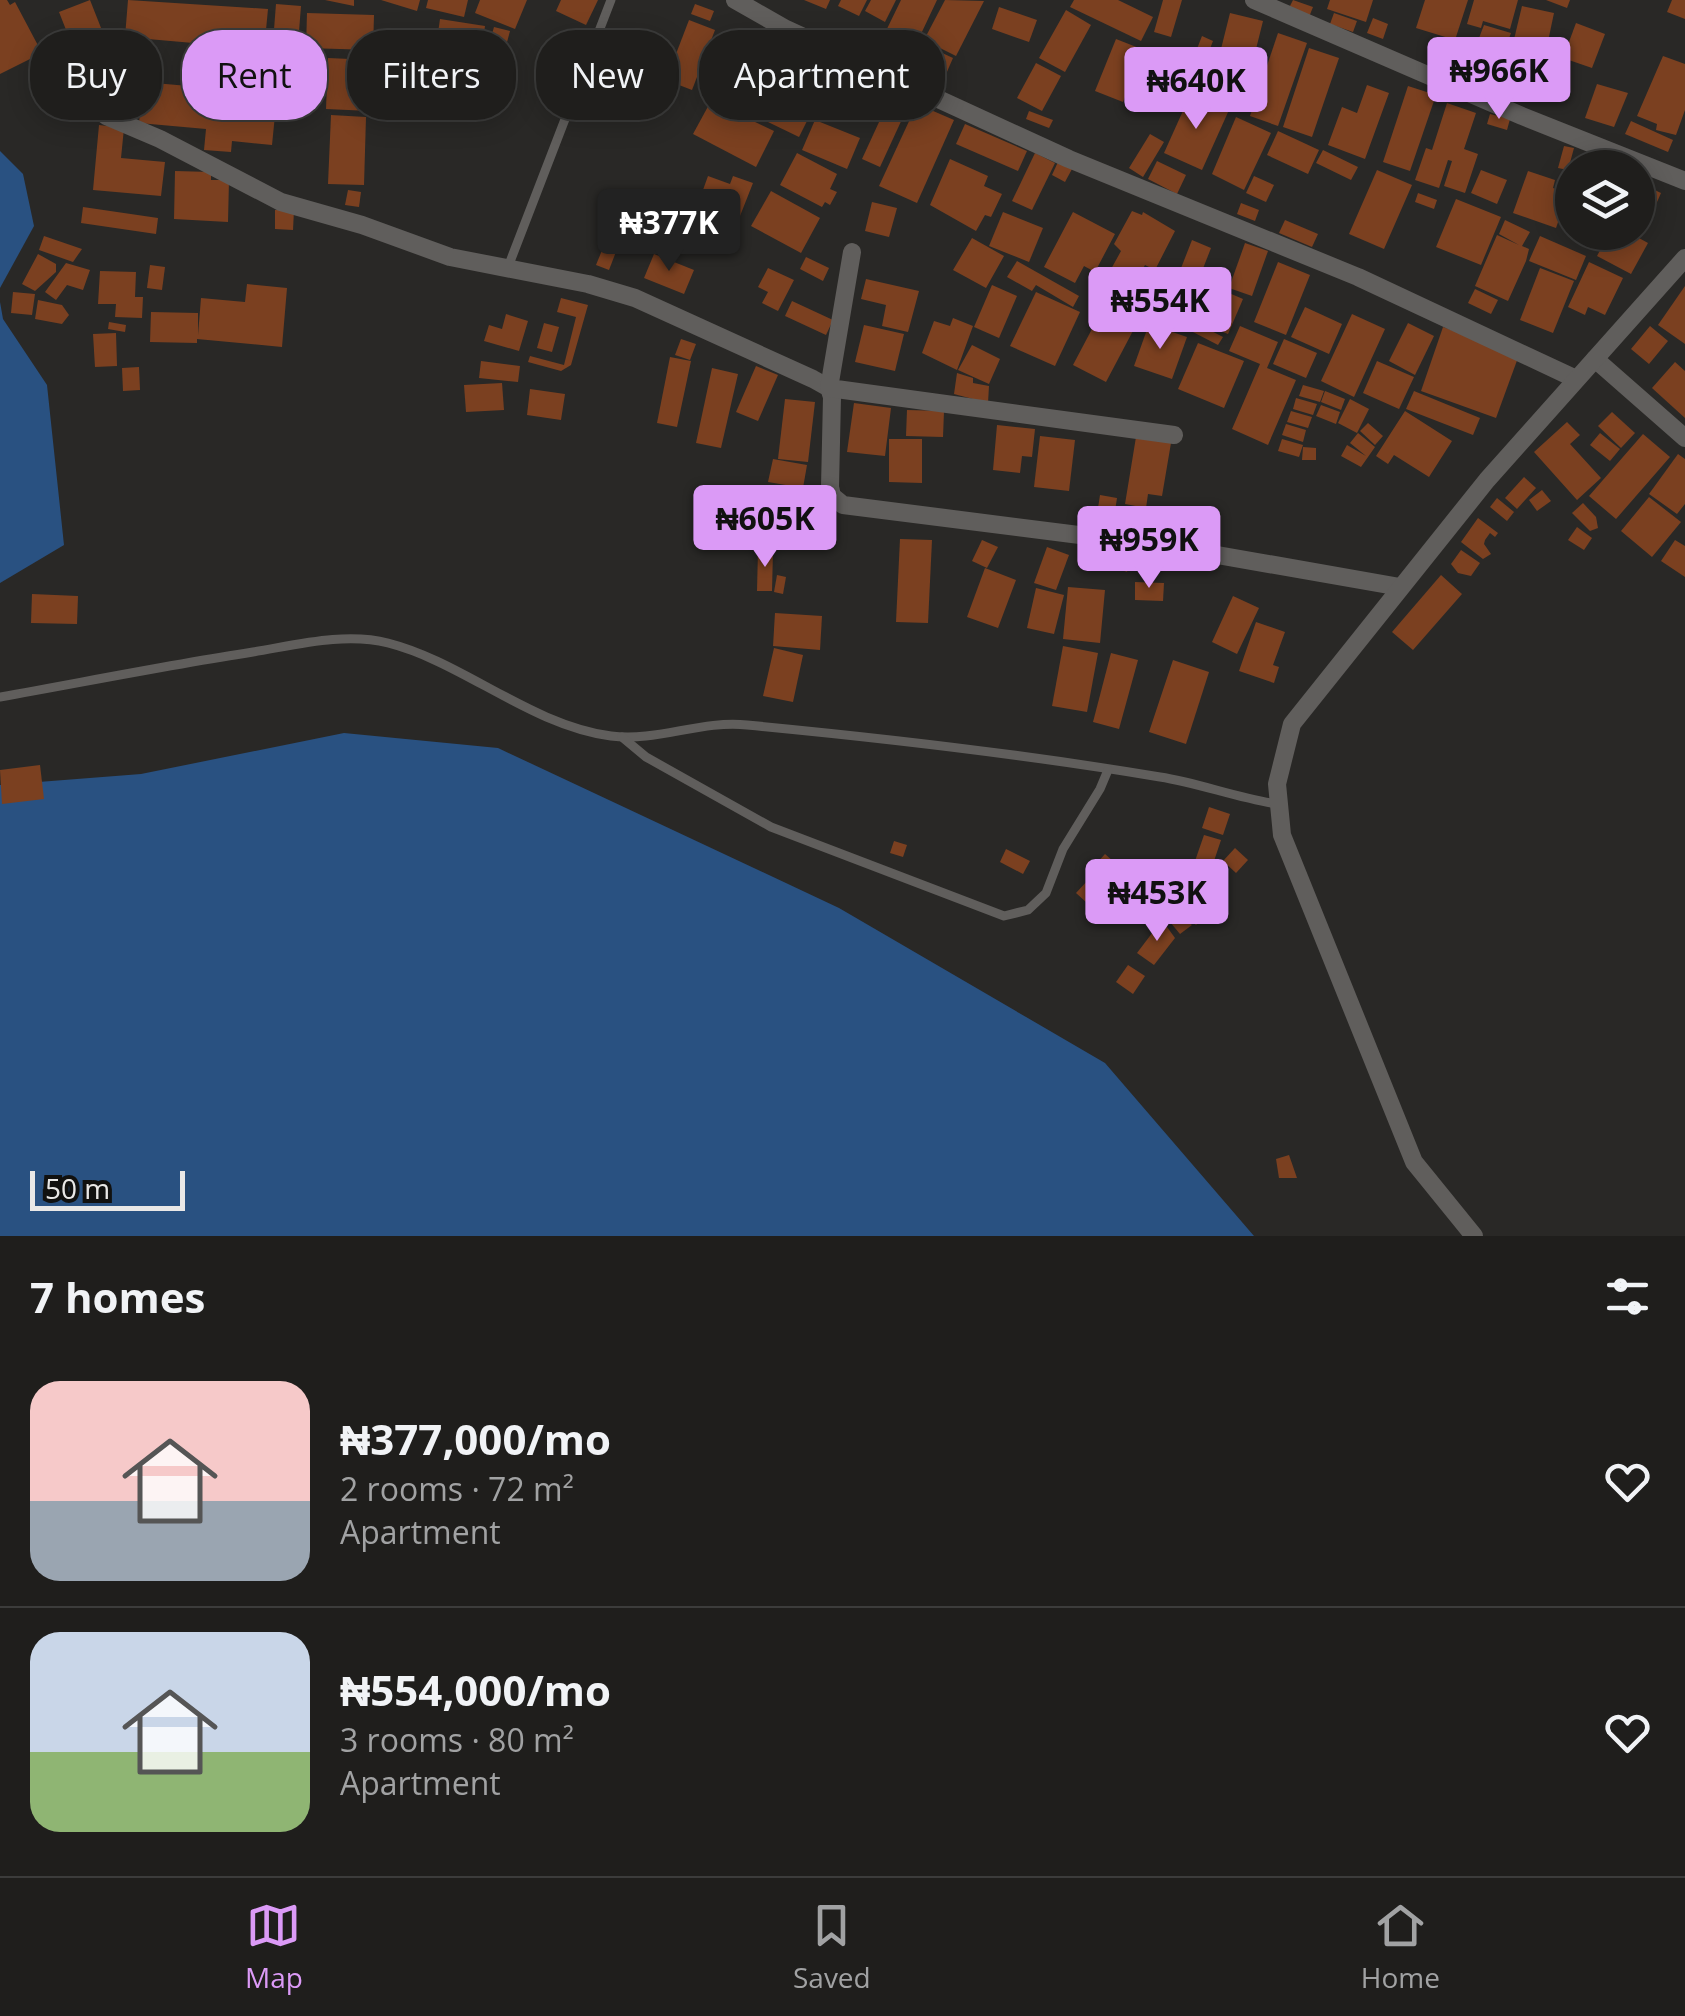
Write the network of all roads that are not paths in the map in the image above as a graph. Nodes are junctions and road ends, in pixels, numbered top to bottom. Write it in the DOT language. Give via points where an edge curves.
graph roads {
  1 [pos="611,0"];
  2 [pos="736,0"];
  3 [pos="1254,0"];
  4 [pos="115,120"];
  5 [pos="1685,180"];
  6 [pos="852,252"];
  7 [pos="1685,258"];
  8 [pos="507,270"];
  9 [pos="1595,359"];
  10 [pos="1576,379"];
  11 [pos="829,388"];
  12 [pos="1174,435"];
  13 [pos="1685,438"];
  14 [pos="1400,587"];
  15 [pos="0,697"];
  16 [pos="622,737"];
  17 [pos="1108,770"];
  18 [pos="1278,804"];
  19 [pos="1474,1236"];
  1 -- 8 [label="lane"];
  2 -- 10 [label="street" via="1069,159 1358,276"];
  3 -- 5 [label="street"];
  4 -- 8 [label="street" via="282,202"];
  6 -- 11 [label="street"];
  7 -- 9 [label="street"];
  8 -- 11 [label="street" via="635,298"];
  9 -- 10 [label="street"];
  9 -- 13 [label="street"];
  10 -- 14 [label="street"];
  11 -- 12 [label="street"];
  11 -- 14 [label="street" via="830,487 843,505 1166,546"];
  14 -- 18 [label="street" via="1292,724"];
  15 -- 16 [label="lane" via="326,640 361,640 414,652 541,714"];
  16 -- 17 [label="lane" via="732,723"];
  16 -- 17 [label="lane" via="771,827 1004,916 1028,910 1046,893"];
  17 -- 18 [label="lane"];
  18 -- 19 [label="street" via="1282,835 1414,1162"];
}
